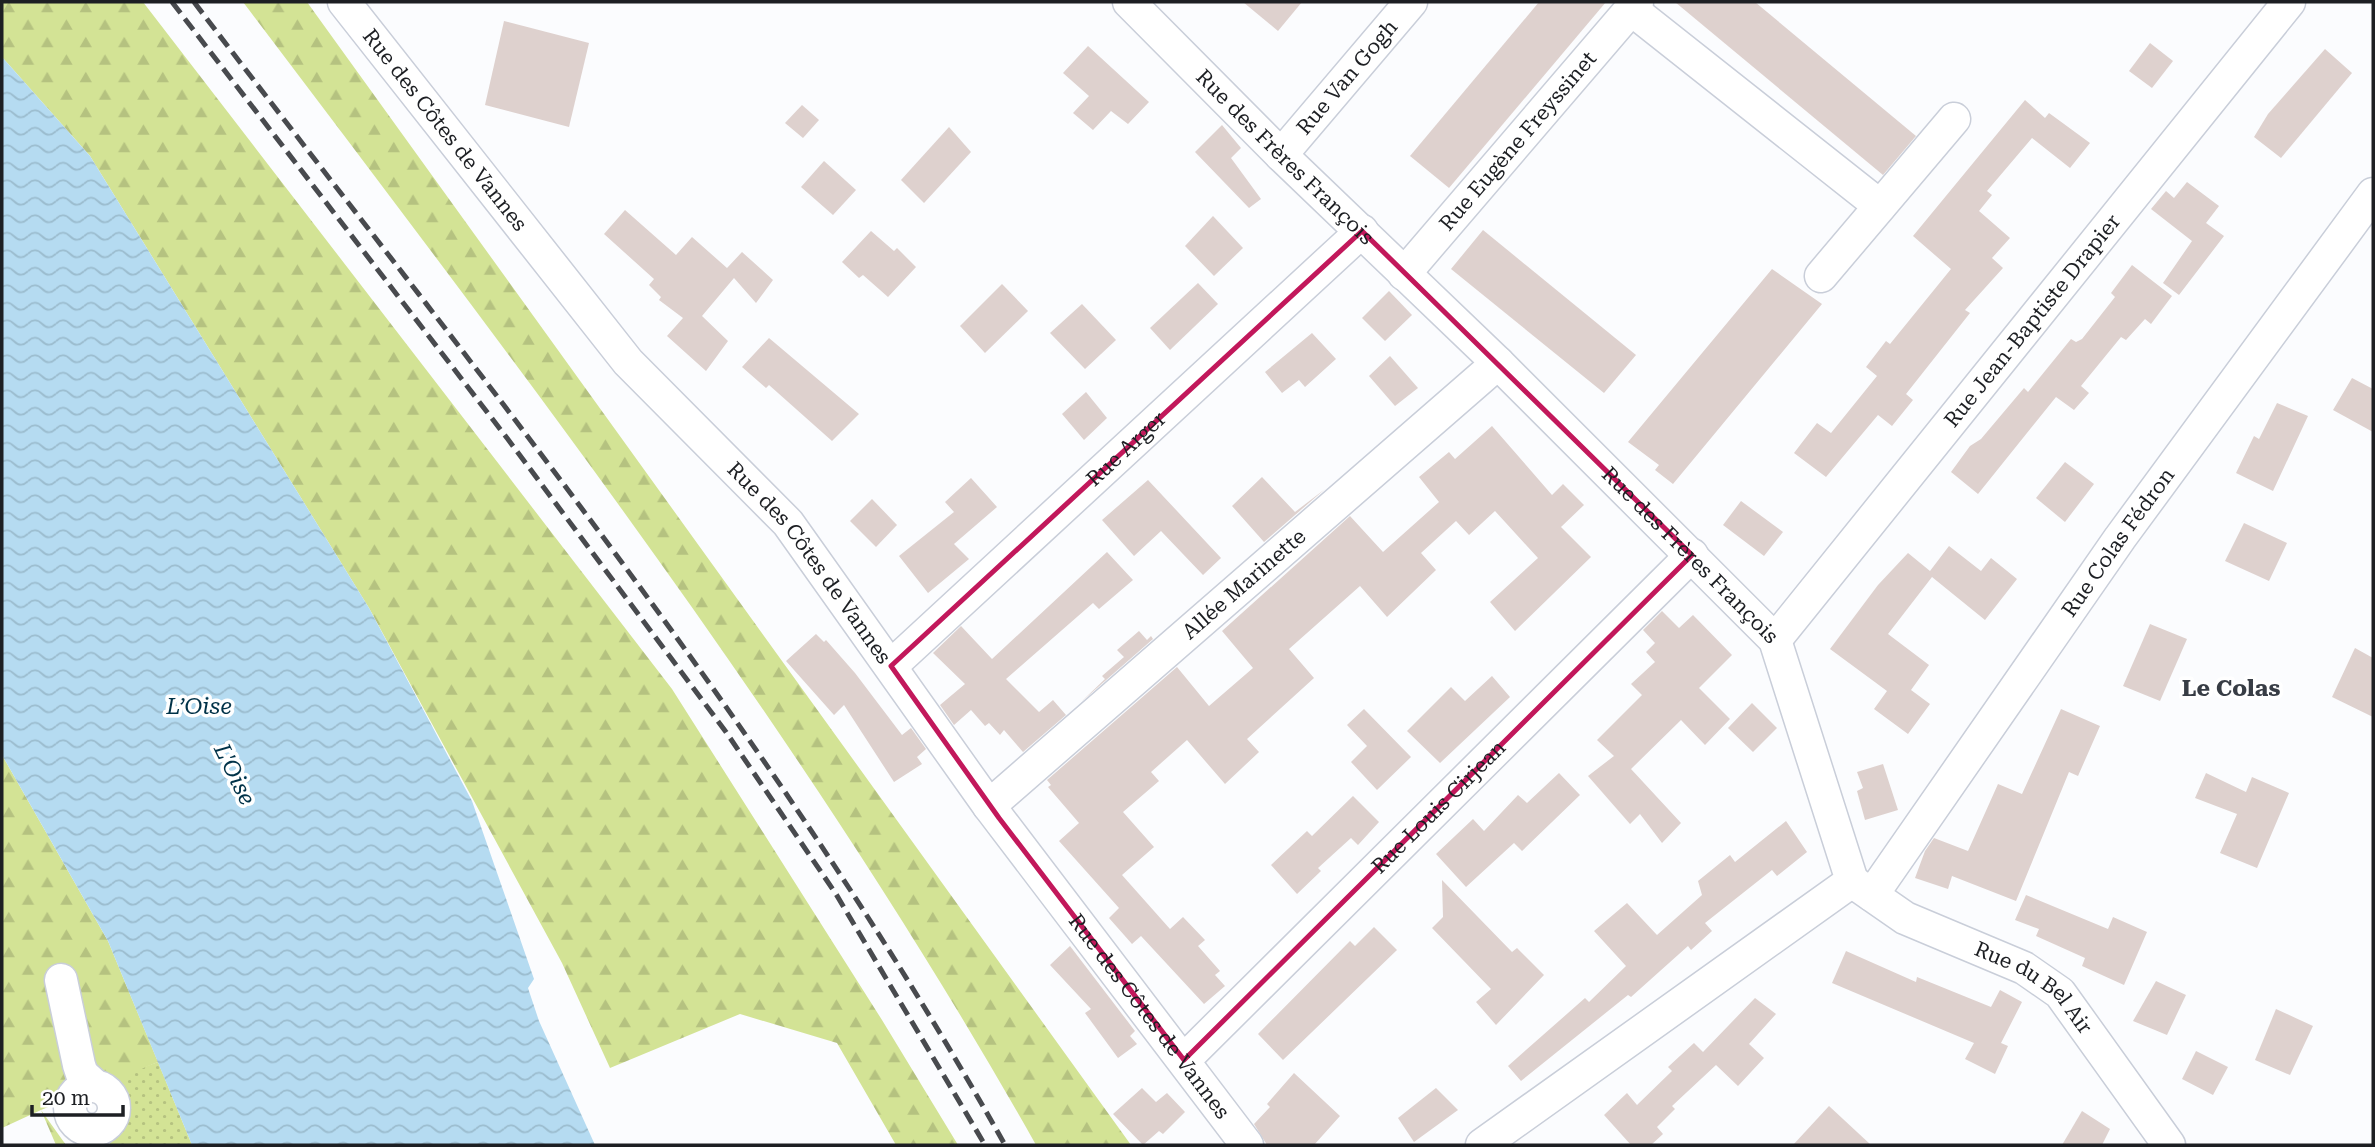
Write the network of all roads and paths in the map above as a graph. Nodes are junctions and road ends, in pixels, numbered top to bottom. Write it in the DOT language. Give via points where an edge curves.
graph roads {
  1 [pos="344,2"];
  2 [pos="1129,2"];
  3 [pos="1411,2"];
  4 [pos="2289,2"];
  5 [pos="1634,5"];
  6 [pos="1954,119"];
  7 [pos="1281,155"];
  8 [pos="2373,194"];
  9 [pos="1880,206"];
  10 [pos="1362,231"];
  11 [pos="1404,274"];
  12 [pos="1821,276"];
  13 [pos="1498,363"];
  14 [pos="1692,555"];
  15 [pos="1775,640"];
  16 [pos="891,666"];
  17 [pos="989,806"];
  18 [pos="1862,888"];
  19 [pos="61,980"];
  20 [pos="1184,1059"];
  21 [pos="94,1137"];
  22 [pos="2168,1144"];
  23 [pos="1247,1145"];
  24 [pos="1482,1145"];
  1 -- 16 [label="street, Rue des Côtes de Vannes" via="628,362 788,523"];
  2 -- 7 [label="street, Rue des Frères François"];
  3 -- 7 [label="street, Rue Van Gogh"];
  4 -- 15 [label="street, Rue Jean-Baptiste Drapier"];
  5 -- 9 [label="street, Rue Eugène Freyssinet"];
  5 -- 11 [label="street, Rue Eugène Freyssinet"];
  6 -- 9 [label="street"];
  7 -- 10 [label="street, Rue des Frères François"];
  8 -- 18 [label="street, Rue Colas Fédron"];
  9 -- 12 [label="street"];
  10 -- 11 [label="street, Rue des Frères François"];
  10 -- 16 [label="street, Rue Arger"];
  11 -- 13 [label="street, Rue des Frères François"];
  13 -- 14 [label="street, Rue des Frères François"];
  13 -- 17 [label="street, Allée Marinette"];
  14 -- 15 [label="street, Rue des Frères François"];
  14 -- 20 [label="street, Rue Louis Cirjean"];
  15 -- 18 [label="street, Rue des Frères François"];
  16 -- 17 [label="street, Rue des Côtes de Vannes"];
  17 -- 20 [label="street, Rue des Côtes de Vannes"];
  18 -- 22 [label="street, Rue du Bel Air" via="1905,918 2024,968 2060,993"];
  18 -- 24 [label="street"];
  19 -- 21 [label="street" via="82,1082 71,1101 71,1115"];
  20 -- 23 [label="street, Rue des Côtes de Vannes"];
}
